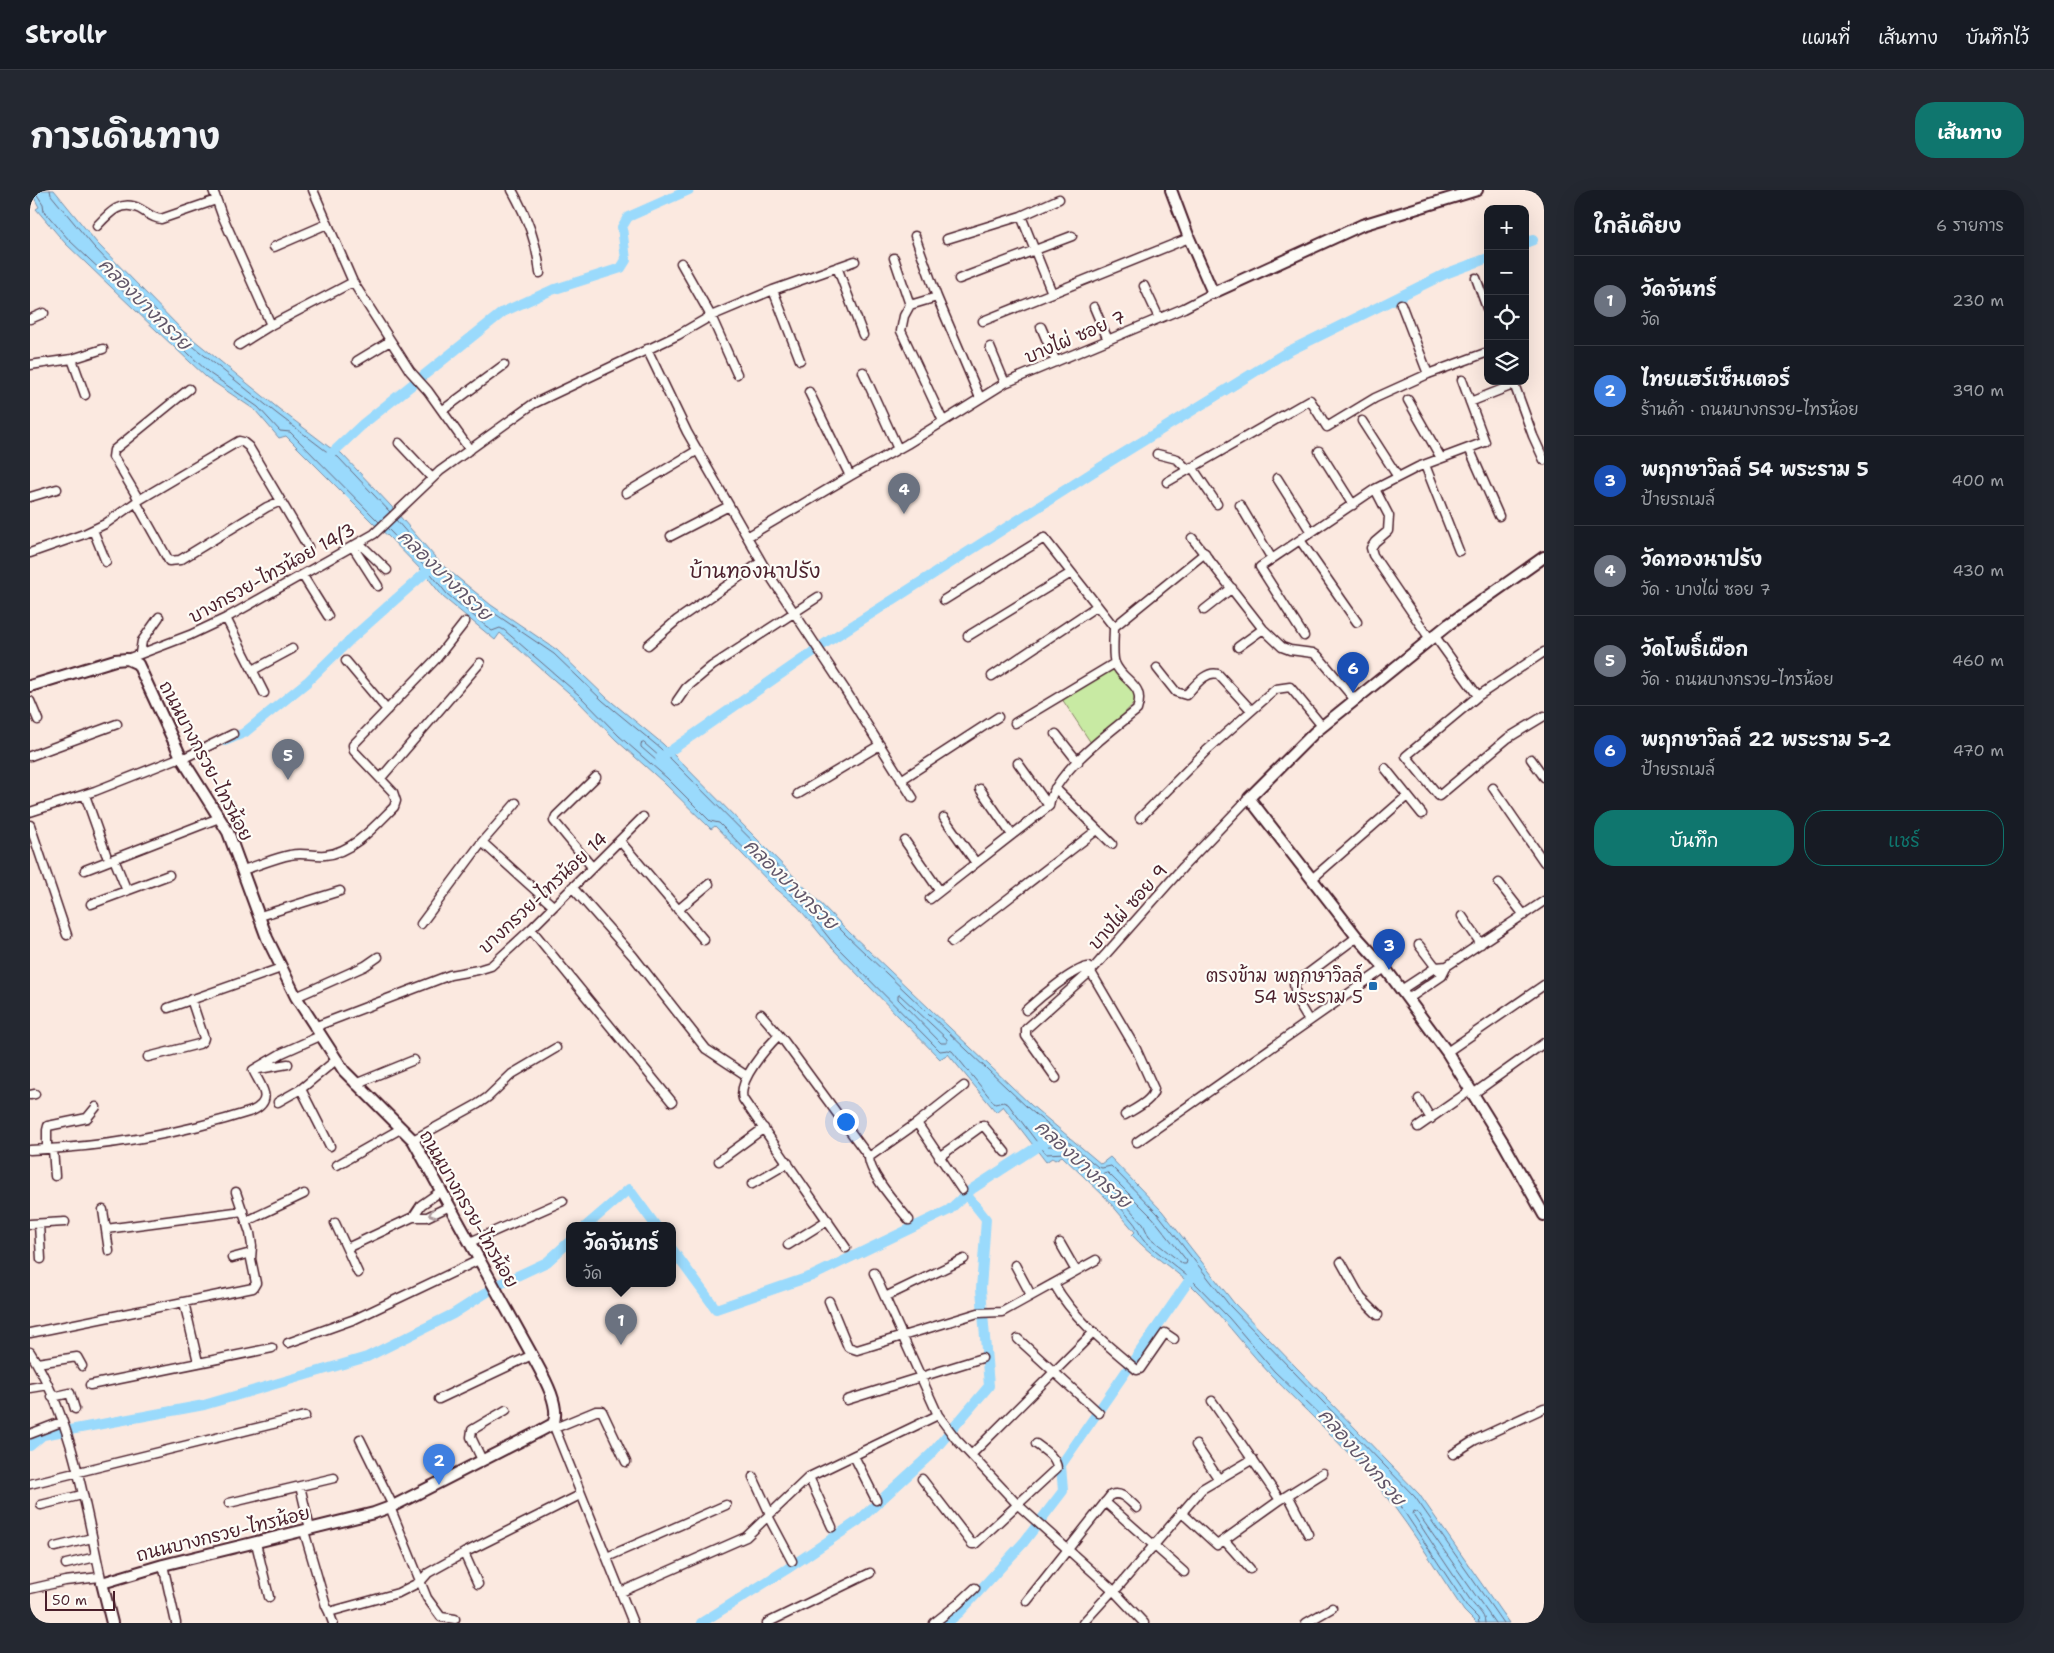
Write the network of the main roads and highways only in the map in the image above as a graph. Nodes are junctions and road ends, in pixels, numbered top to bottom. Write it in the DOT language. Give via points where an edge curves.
graph roads {
  1 [pos="1171,190"];
  2 [pos="1477,190"];
  3 [pos="1544,557"];
  4 [pos="30,686"];
  5 [pos="1544,1215"];
  6 [pos="112,1623"];
  1 -- 2 [label="main road" via="1213,293 1362,225"];
  3 -- 5 [label="main road" via="1432,637 1322,726 1249,798 1385,968 1447,1052"];
  4 -- 6 [label="main road, ถนนบางกรวย-ไทรน้อย" via="115,660 135,662 182,758 228,832 267,938 296,997 336,1060 413,1140 532,1355 552,1397 555,1414 554,1426 392,1506 163,1565 100,1576"];
}
